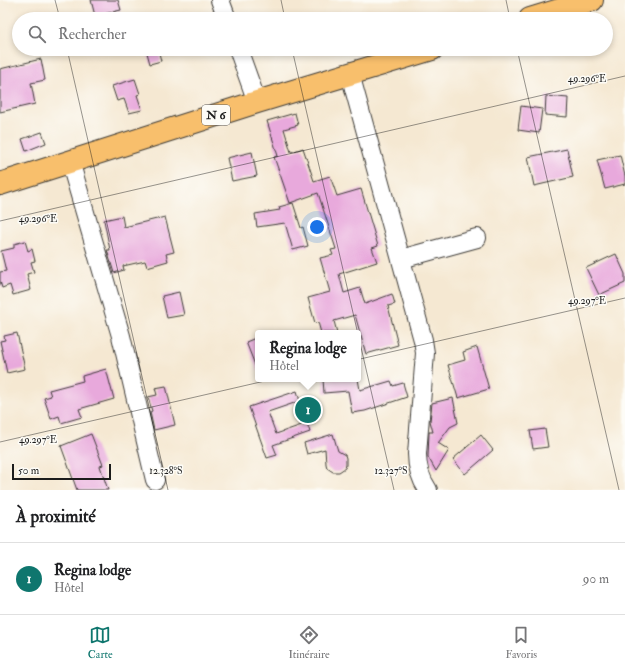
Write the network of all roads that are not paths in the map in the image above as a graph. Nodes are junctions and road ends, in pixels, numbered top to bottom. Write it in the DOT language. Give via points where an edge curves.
graph roads {
  1 [pos="220,0"];
  2 [pos="592,0"];
  3 [pos="224,12"];
  4 [pos="553,12"];
  5 [pos="241,56"];
  6 [pos="409,56"];
  7 [pos="350,74"];
  8 [pos="257,102"];
  9 [pos="70,161"];
  10 [pos="0,184"];
  11 [pos="477,238"];
  12 [pos="401,259"];
  13 [pos="155,480"];
  14 [pos="428,490"];
  1 -- 3 [label="street"];
  2 -- 4 [label="main road"];
  5 -- 8 [label="street"];
  6 -- 7 [label="main road, N 6"];
  7 -- 8 [label="main road, N 6"];
  7 -- 12 [label="street"];
  8 -- 9 [label="main road, N 6"];
  9 -- 10 [label="main road, N 6"];
  9 -- 13 [label="street" via="121,336"];
  11 -- 12 [label="street"];
  12 -- 14 [label="street" via="425,353 416,454 417,467"];
}
